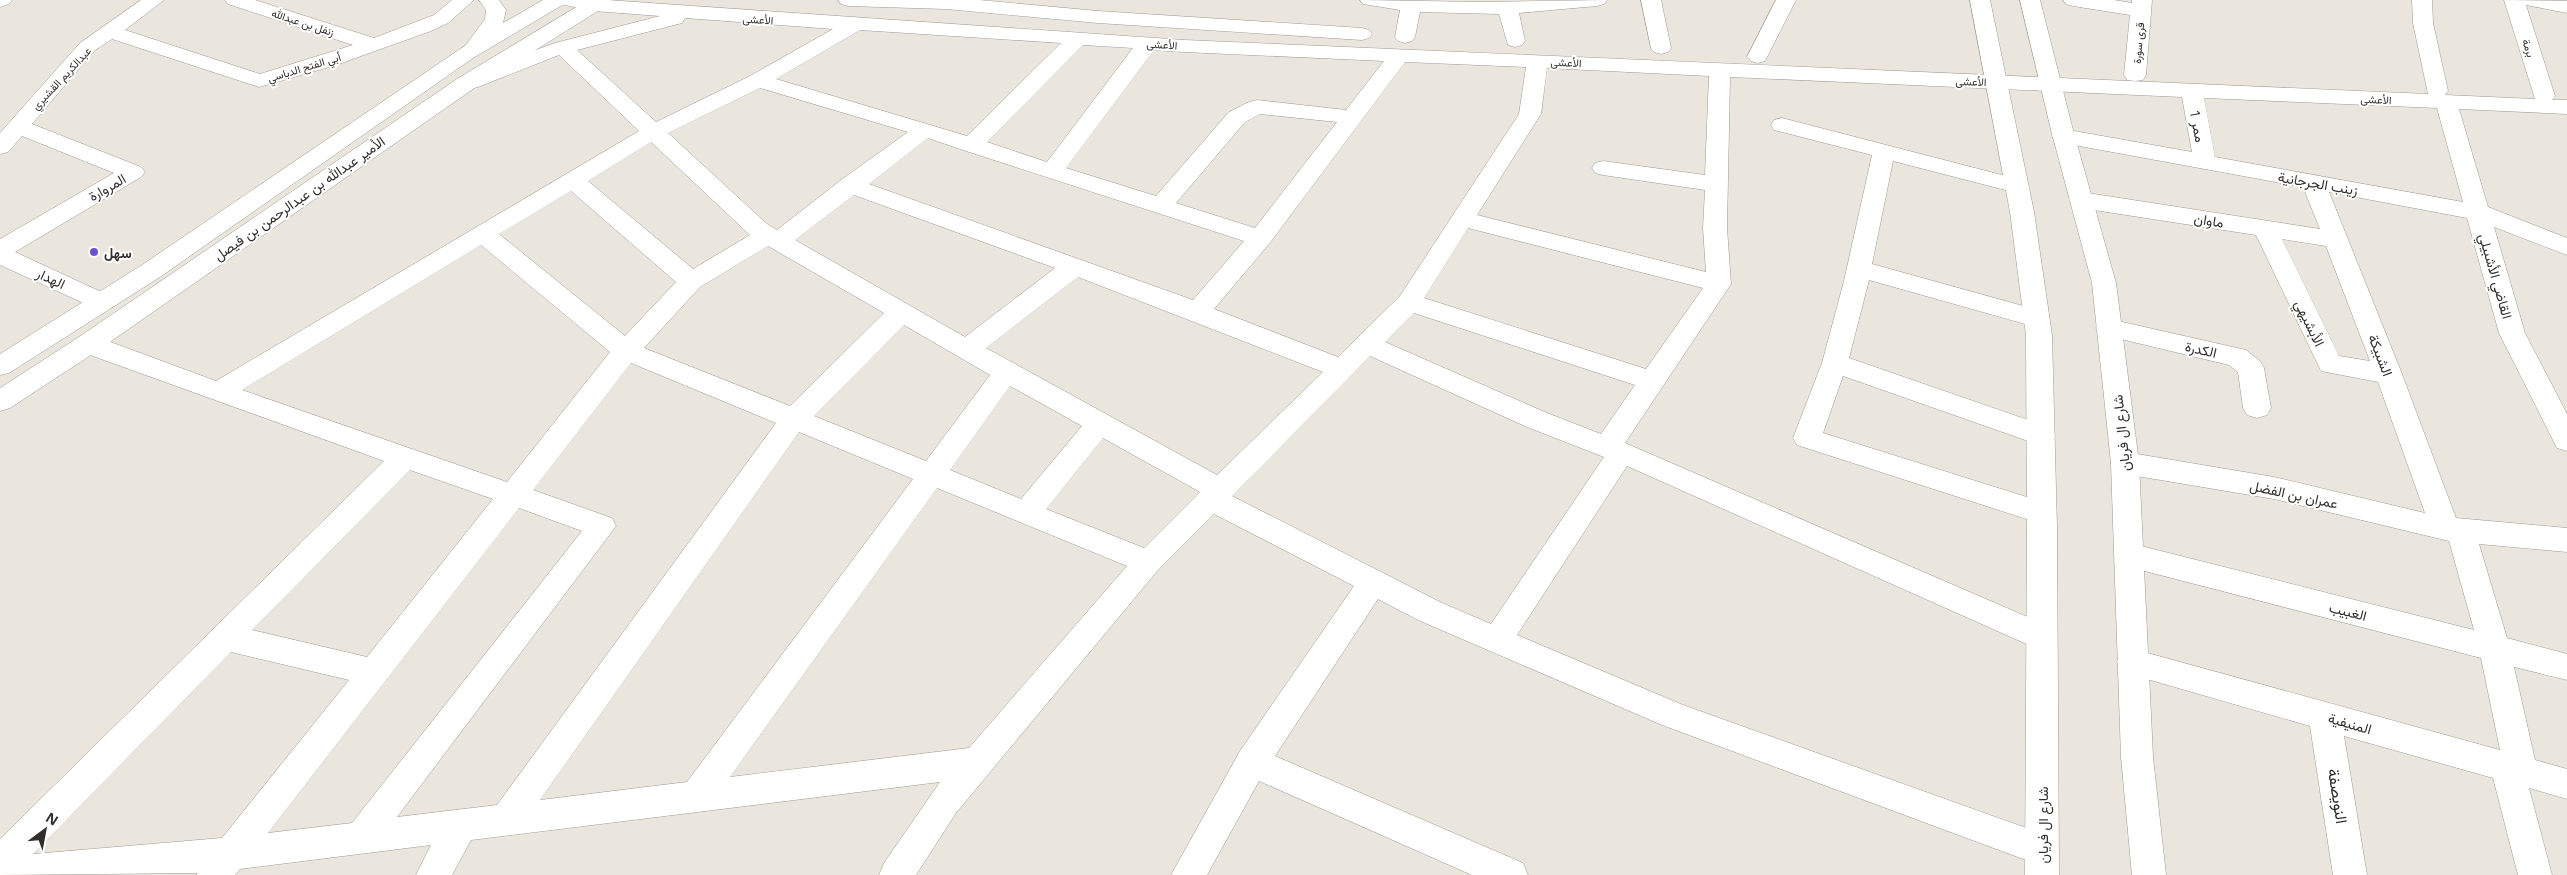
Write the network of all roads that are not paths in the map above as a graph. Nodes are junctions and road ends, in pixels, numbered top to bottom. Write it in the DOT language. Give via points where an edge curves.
graph roads {
  1 [pos="154,0"];
  2 [pos="235,0"];
  3 [pos="464,0"];
  4 [pos="489,0"];
  5 [pos="557,0"];
  6 [pos="567,0"];
  7 [pos="848,0"];
  8 [pos="1111,0"];
  9 [pos="1370,0"];
  10 [pos="1597,0"];
  11 [pos="1651,0"];
  12 [pos="1786,0"];
  13 [pos="1980,0"];
  14 [pos="2030,0"];
  15 [pos="2072,0"];
  16 [pos="2422,0"];
  17 [pos="2514,0"];
  18 [pos="2529,0"];
  19 [pos="947,1"];
  20 [pos="598,3"];
  21 [pos="1557,3"];
  22 [pos="1475,4"];
  23 [pos="1411,5"];
  24 [pos="2141,5"];
  25 [pos="2567,7"];
  26 [pos="1508,8"];
  27 [pos="695,14"];
  28 [pos="1098,17"];
  29 [pos="854,25"];
  30 [pos="110,31"];
  31 [pos="1078,38"];
  32 [pos="1515,41"];
  33 [pos="1148,43"];
  34 [pos="371,44"];
  35 [pos="1402,45"];
  36 [pos="562,47"];
  37 [pos="1661,48"];
  38 [pos="466,54"];
  39 [pos="1758,56"];
  40 [pos="1538,60"];
  41 [pos="1720,69"];
  42 [pos="2136,75"];
  43 [pos="1995,76"];
  44 [pos="2049,78"];
  45 [pos="758,81"];
  46 [pos="465,84"];
  47 [pos="2192,90"];
  48 [pos="2544,96"];
  49 [pos="2442,97"];
  50 [pos="2567,97"];
  51 [pos="2567,107"];
  52 [pos="1352,118"];
  53 [pos="1782,125"];
  54 [pos="17,126"];
  55 [pos="925,130"];
  56 [pos="654,131"];
  57 [pos="2064,136"];
  58 [pos="971,145"];
  59 [pos="0,147"];
  60 [pos="1884,151"];
  61 [pos="2205,162"];
  62 [pos="1603,168"];
  63 [pos="1052,171"];
  64 [pos="573,180"];
  65 [pos="2313,182"];
  66 [pos="1716,184"];
  67 [pos="849,185"];
  68 [pos="2017,186"];
  69 [pos="2081,200"];
  70 [pos="1161,206"];
  71 [pos="2478,212"];
  72 [pos="1462,219"];
  73 [pos="2265,229"];
  74 [pos="483,234"];
  75 [pos="772,238"];
  76 [pos="1260,238"];
  77 [pos="2336,240"];
  78 [pos="2567,247"];
  79 [pos="0,250"];
  80 [pos="0,255"];
  81 [pos="1075,266"];
  82 [pos="1858,269"];
  83 [pos="691,281"];
  84 [pos="1719,284"];
  85 [pos="101,302"];
  86 [pos="1409,302"];
  87 [pos="901,312"];
  88 [pos="1197,312"];
  89 [pos="2036,318"];
  90 [pos="2109,328"];
  91 [pos="88,344"];
  92 [pos="1366,344"];
  93 [pos="967,349"];
  94 [pos="626,351"];
  95 [pos="1835,363"];
  96 [pos="0,366"];
  97 [pos="1342,369"];
  98 [pos="1006,372"];
  99 [pos="2388,374"];
  100 [pos="1652,381"];
  101 [pos="218,392"];
  102 [pos="0,401"];
  103 [pos="2257,408"];
  104 [pos="794,419"];
  105 [pos="1100,423"];
  106 [pos="2040,435"];
  107 [pos="2567,441"];
  108 [pos="1614,450"];
  109 [pos="404,458"];
  110 [pos="2125,463"];
  111 [pos="933,475"];
  112 [pos="1216,495"];
  113 [pos="512,496"];
  114 [pos="1026,513"];
  115 [pos="2042,513"];
  116 [pos="2453,530"];
  117 [pos="2567,540"];
  118 [pos="2129,555"];
  119 [pos="1148,562"];
  120 [pos="1372,584"];
  121 [pos="225,636"];
  122 [pos="2042,637"];
  123 [pos="1497,640"];
  124 [pos="2494,648"];
  125 [pos="2133,662"];
  126 [pos="2567,667"];
  127 [pos="373,672"];
  128 [pos="2325,716"];
  129 [pos="978,762"];
  130 [pos="1252,762"];
  131 [pos="2514,769"];
  132 [pos="2567,784"];
  133 [pos="696,797"];
  134 [pos="506,820"];
  135 [pos="461,826"];
  136 [pos="361,838"];
  137 [pos="2042,862"];
  138 [pos="0,863"];
  139 [pos="222,864"];
  140 [pos="1473,867"];
  141 [pos="0,873"];
  142 [pos="433,875"];
  143 [pos="896,875"];
  144 [pos="1188,875"];
  145 [pos="1511,875"];
  146 [pos="2149,875"];
  147 [pos="2350,875"];
  148 [pos="2535,875"];
  1 -- 30 [label="street, عبدالكريم القشيري"];
  2 -- 34 [label="street, زنفل بن عبدالله"];
  3 -- 34 [label="street, أبي الفتح الدباسي" via="441,20"];
  4 -- 38 [label="street" via="496,10 495,20"];
  5 -- 38 [label="street, الأمير عبدالله بن عبدالرحمن بن فيصل"];
  6 -- 20 [label="street, الأعشى"];
  7 -- 19 [label="street, الأعشى"];
  8 -- 28 [label="street"];
  9 -- 23 [label="street"];
  10 -- 21 [label="street"];
  11 -- 37 [label="street"];
  12 -- 39 [label="street"];
  13 -- 43 [label="street, شارع ال فريان"];
  14 -- 44 [label="street, شارع ال فريان"];
  15 -- 24 [label="street, قرى سورة"];
  16 -- 49 [label="street, القاضي الأشبيلي" via="2423,23"];
  17 -- 48 [label="street, برمة"];
  18 -- 25 [label="street"];
  19 -- 28 [label="street, الأعشى"];
  20 -- 27 [label="street, الأعشى"];
  20 -- 46 [label="street, الأمير عبدالله بن عبدالرحمن بن فيصل"];
  21 -- 26 [label="street"];
  22 -- 23 [label="street"];
  22 -- 26 [label="street"];
  23 -- 35 [label="street"];
  24 -- 42 [label="street, قرى سورة"];
  26 -- 32 [label="street"];
  27 -- 29 [label="street, الأعشى"];
  27 -- 36 [label="street"];
  28 -- 35 [label="street, الأعشى"];
  29 -- 31 [label="street, الأعشى"];
  29 -- 45 [label="street"];
  30 -- 34 [label="street, أبي الفتح الدباسي" via="259,81 329,61"];
  30 -- 54 [label="street, عبدالكريم القشيري" via="87,47"];
  31 -- 33 [label="street, الأعشى"];
  31 -- 58 [label="street"];
  32 -- 35 [label="street, الأعشى"];
  32 -- 37 [label="street, الأعشى"];
  33 -- 35 [label="street, الأعشى"];
  33 -- 63 [label="street"];
  35 -- 40 [label="street, الأعشى"];
  35 -- 52 [label="street"];
  36 -- 46 [label="street"];
  36 -- 56 [label="street"];
  37 -- 39 [label="street, الأعشى"];
  38 -- 85 [label="street, الأمير عبدالله بن عبدالرحمن بن فيصل" via="160,265"];
  39 -- 43 [label="street, الأعشى"];
  40 -- 41 [label="street, الأعشى"];
  40 -- 72 [label="street" via="1530,114"];
  41 -- 43 [label="street, الأعشى"];
  41 -- 66 [label="street"];
  42 -- 44 [label="street, الأعشى"];
  42 -- 49 [label="street, الأعشى"];
  43 -- 44 [label="street, الأعشى"];
  43 -- 68 [label="street, شارع ال فريان"];
  44 -- 47 [label="street, الأعشى"];
  44 -- 57 [label="street, شارع ال فريان"];
  45 -- 55 [label="street"];
  45 -- 56 [label="street"];
  46 -- 91 [label="street, الأمير عبدالله بن عبدالرحمن بن فيصل"];
  47 -- 49 [label="street, الأعشى"];
  47 -- 61 [label="street, ممر 1"];
  48 -- 49 [label="street, الأعشى"];
  48 -- 50 [label="street, الأعشى"];
  49 -- 51 [label="street, الأعشى"];
  49 -- 71 [label="street, القاضي الأشبيلي"];
  52 -- 70 [label="street" via="1258,107 1247,110 1237,117"];
  52 -- 76 [label="street"];
  53 -- 60 [label="street"];
  54 -- 59 [label="street, عبدالكريم القشيري"];
  54 -- 79 [label="street, المروارة" via="133,172"];
  55 -- 58 [label="street"];
  55 -- 67 [label="street"];
  56 -- 64 [label="street"];
  56 -- 75 [label="street" via="759,230"];
  57 -- 61 [label="street, زينب الجرجانية"];
  57 -- 69 [label="street, شارع ال فريان"];
  58 -- 63 [label="street"];
  60 -- 68 [label="street"];
  60 -- 82 [label="street"];
  61 -- 65 [label="street, زينب الجرجانية"];
  62 -- 66 [label="street"];
  63 -- 70 [label="street"];
  64 -- 74 [label="street"];
  64 -- 83 [label="street"];
  65 -- 71 [label="street, زينب الجرجانية"];
  65 -- 77 [label="street, الشبيكة"];
  66 -- 84 [label="street"];
  67 -- 75 [label="street"];
  67 -- 81 [label="street"];
  68 -- 89 [label="street, شارع ال فريان"];
  69 -- 73 [label="street, ماوان"];
  69 -- 90 [label="street, شارع ال فريان" via="2104,283"];
  70 -- 76 [label="street"];
  71 -- 78 [label="street, زينب الجرجانية"];
  71 -- 107 [label="street, القاضي الأشبيلي" via="2512,333"];
  72 -- 84 [label="street"];
  72 -- 86 [label="street"];
  73 -- 77 [label="street, ماوان"];
  73 -- 99 [label="street, الأبشيهي" via="2330,364"];
  74 -- 94 [label="street"];
  74 -- 101 [label="street"];
  75 -- 83 [label="street"];
  75 -- 87 [label="street"];
  76 -- 88 [label="street"];
  77 -- 99 [label="street, الشبيكة"];
  80 -- 85 [label="street, الهدار"];
  81 -- 88 [label="street"];
  81 -- 93 [label="street"];
  82 -- 89 [label="street"];
  82 -- 95 [label="street"];
  83 -- 94 [label="street"];
  84 -- 100 [label="street"];
  85 -- 96 [label="street, الأمير عبدالله بن عبدالرحمن بن فيصل"];
  86 -- 92 [label="street"];
  86 -- 100 [label="street"];
  87 -- 93 [label="street"];
  87 -- 104 [label="street"];
  88 -- 97 [label="street"];
  89 -- 106 [label="street, شارع ال فريان"];
  90 -- 103 [label="street, الكدرة" via="2237,358 2251,368"];
  90 -- 110 [label="street, شارع ال فريان"];
  91 -- 101 [label="street"];
  91 -- 102 [label="street, الأمير عبدالله بن عبدالرحمن بن فيصل"];
  92 -- 97 [label="street"];
  92 -- 108 [label="street" via="1537,420"];
  93 -- 98 [label="street"];
  94 -- 104 [label="street"];
  94 -- 113 [label="street"];
  95 -- 106 [label="street"];
  95 -- 115 [label="street" via="1807,438"];
  97 -- 112 [label="street"];
  98 -- 105 [label="street"];
  98 -- 111 [label="street"];
  99 -- 116 [label="street, الشبيكة"];
  100 -- 108 [label="street"];
  101 -- 109 [label="street"];
  104 -- 111 [label="street"];
  104 -- 134 [label="street"];
  105 -- 112 [label="street"];
  105 -- 114 [label="street"];
  106 -- 115 [label="street, شارع ال فريان"];
  108 -- 122 [label="street"];
  108 -- 123 [label="street"];
  109 -- 113 [label="street"];
  109 -- 121 [label="street"];
  110 -- 116 [label="street, عمران بن الفضل" via="2274,488"];
  110 -- 118 [label="street, شارع ال فريان"];
  111 -- 114 [label="street"];
  111 -- 133 [label="street"];
  112 -- 119 [label="street"];
  112 -- 120 [label="street"];
  113 -- 127 [label="street"];
  113 -- 136 [label="street" via="602,526"];
  114 -- 119 [label="street"];
  115 -- 122 [label="street, شارع ال فريان"];
  116 -- 117 [label="street, عمران بن الفضل"];
  116 -- 124 [label="street"];
  118 -- 124 [label="street, الغبيب"];
  118 -- 125 [label="street, شارع ال فريان"];
  119 -- 129 [label="street"];
  120 -- 123 [label="street"];
  120 -- 130 [label="street"];
  121 -- 127 [label="street"];
  121 -- 138 [label="street"];
  122 -- 137 [label="street, شارع ال فريان"];
  123 -- 137 [label="street" via="1673,715"];
  124 -- 126 [label="street, الغبيب"];
  124 -- 131 [label="street"];
  125 -- 128 [label="street, المنيفية"];
  125 -- 146 [label="street, شارع ال فريان" via="2137,757"];
  127 -- 139 [label="street"];
  128 -- 131 [label="street, المنيفية"];
  128 -- 147 [label="street, النويصفة"];
  129 -- 133 [label="street"];
  129 -- 143 [label="street" via="944,802"];
  130 -- 140 [label="street"];
  130 -- 144 [label="street"];
  131 -- 132 [label="street, المنيفية"];
  131 -- 148 [label="street"];
  133 -- 134 [label="street"];
  134 -- 135 [label="street"];
  135 -- 136 [label="street"];
  135 -- 142 [label="street"];
  136 -- 139 [label="street"];
  139 -- 141 [label="street"];
  140 -- 145 [label="street"];
}
